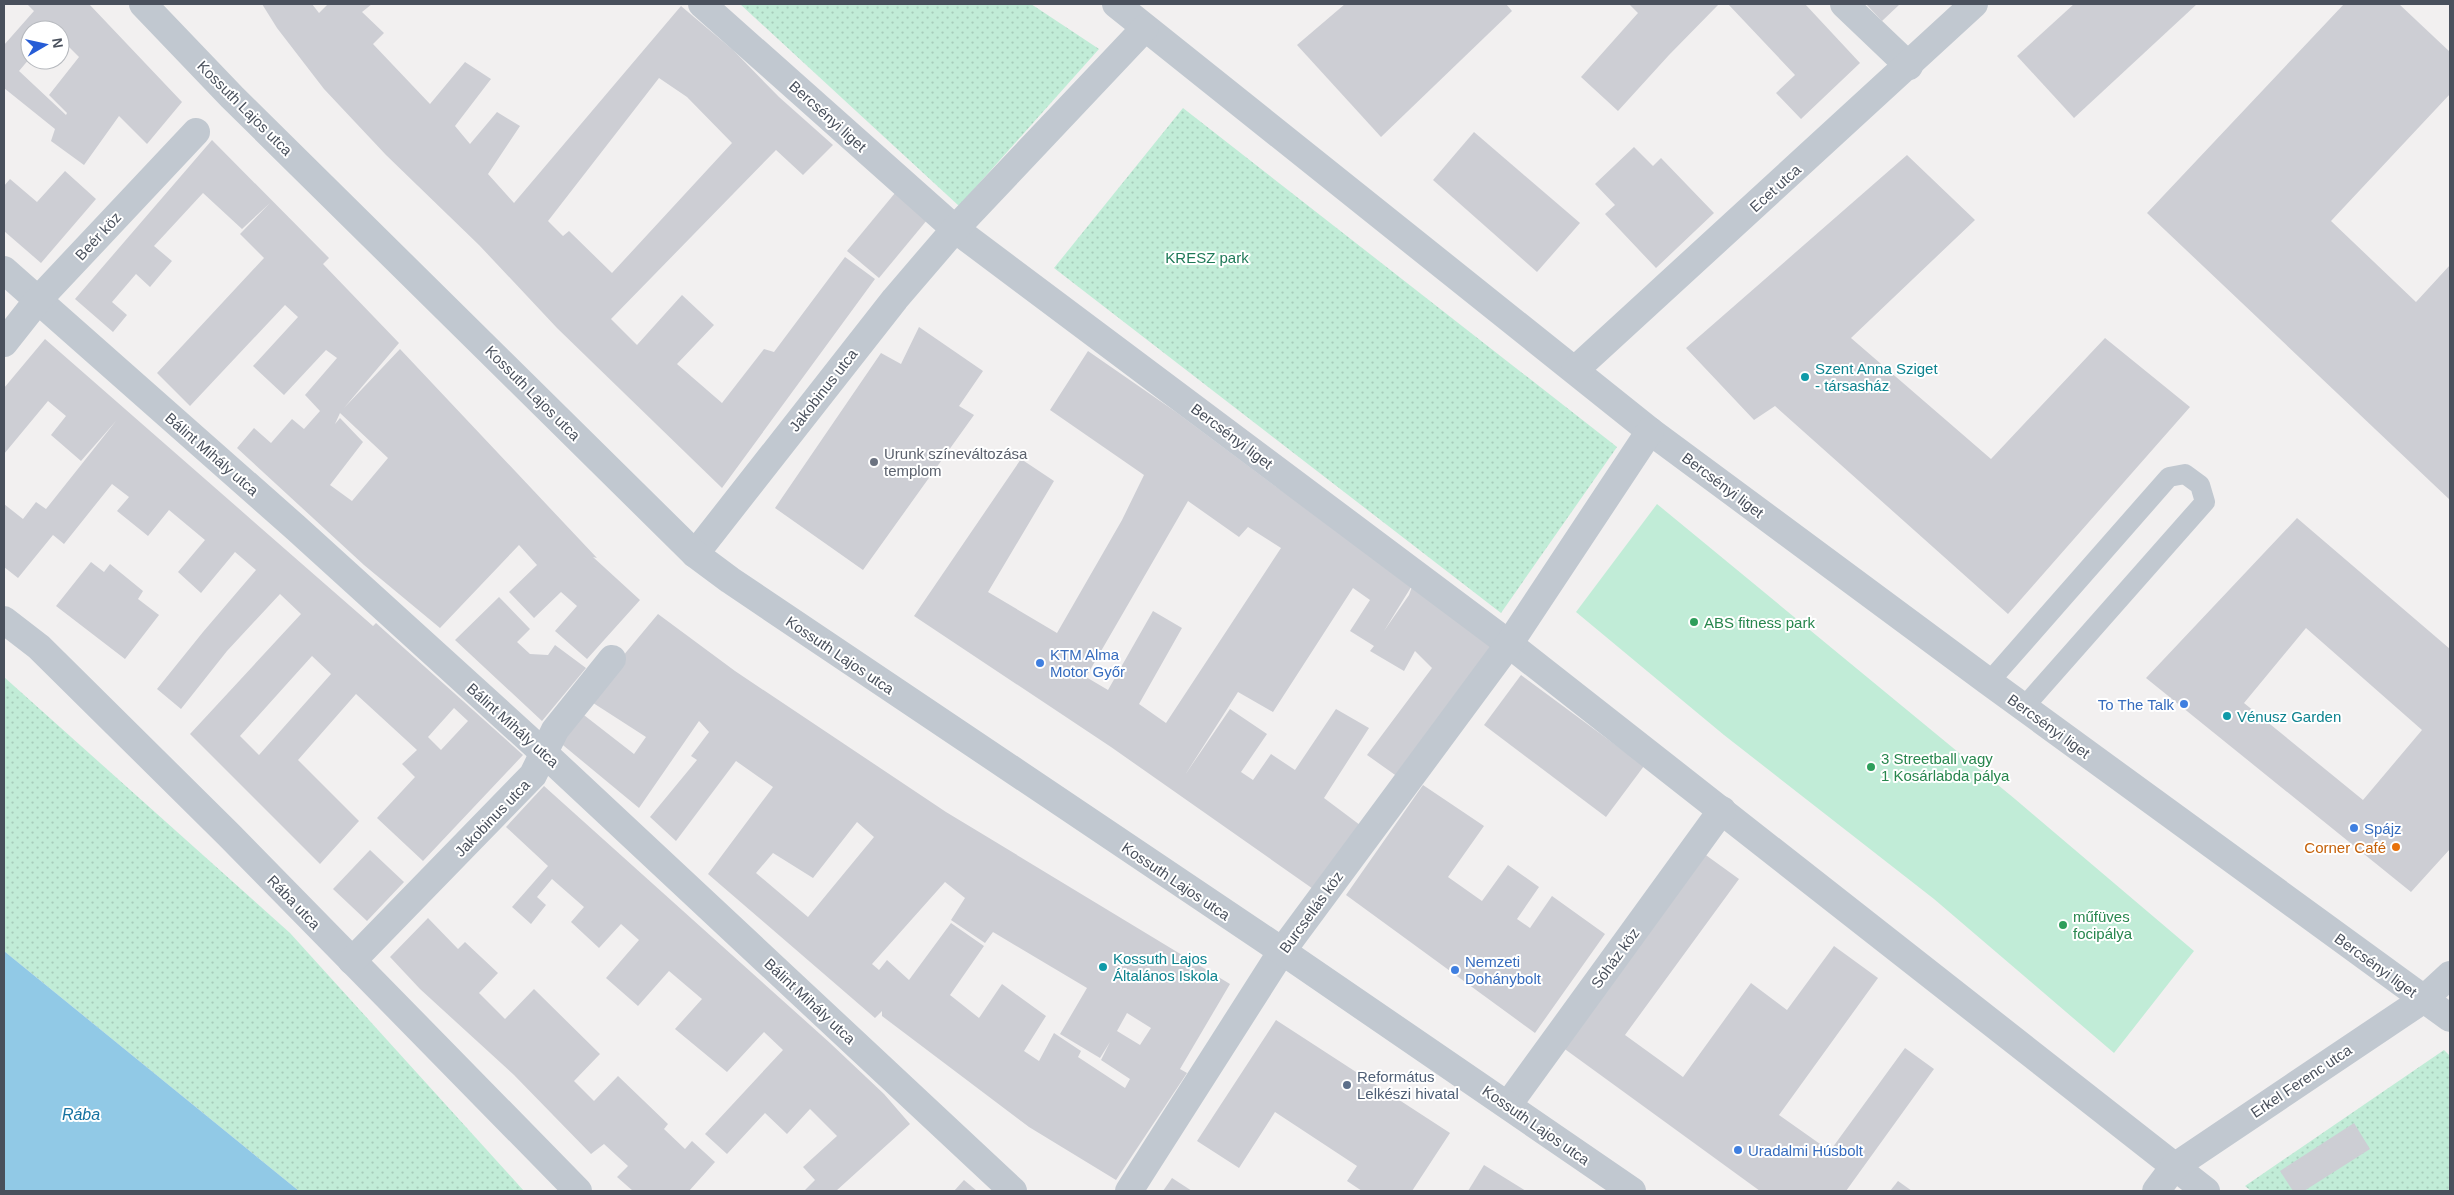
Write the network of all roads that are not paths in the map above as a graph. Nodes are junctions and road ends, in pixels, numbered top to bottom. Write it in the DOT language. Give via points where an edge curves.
graph roads {
  1 [pos="143,4"];
  2 [pos="702,4"];
  3 [pos="1116,4"];
  4 [pos="1844,4"];
  5 [pos="1974,4"];
  6 [pos="1145,28"];
  7 [pos="1909,66"];
  8 [pos="196,132"];
  9 [pos="954,229"];
  10 [pos="4,270"];
  11 [pos="38,300"];
  12 [pos="4,343"];
  13 [pos="1574,370"];
  14 [pos="1650,431"];
  15 [pos="695,554"];
  16 [pos="4,620"];
  17 [pos="1509,644"];
  18 [pos="612,659"];
  19 [pos="1989,682"];
  20 [pos="2024,708"];
  21 [pos="545,754"];
  22 [pos="1722,810"];
  23 [pos="1282,951"];
  24 [pos="352,961"];
  25 [pos="2450,975"];
  26 [pos="2424,1000"];
  27 [pos="2450,1018"];
  28 [pos="1508,1105"];
  29 [pos="2174,1167"];
  30 [pos="578,1191"];
  31 [pos="1013,1191"];
  32 [pos="1129,1191"];
  33 [pos="1632,1191"];
  34 [pos="2156,1191"];
  35 [pos="2206,1191"];
  1 -- 15 [label="street, Kossuth Lajos utca" via="232,97"];
  2 -- 9 [label="street, Bercsényi liget"];
  3 -- 6 [label="street, Bercsényi liget"];
  4 -- 7 [label="street"];
  5 -- 7 [label="street, Ecet utca"];
  6 -- 9 [label="street"];
  6 -- 13 [label="street, Bercsényi liget"];
  7 -- 13 [label="street, Ecet utca"];
  8 -- 11 [label="street, Beér köz"];
  9 -- 15 [label="street, Jakobinus utca"];
  9 -- 17 [label="street, Bercsényi liget"];
  10 -- 11 [label="street, Bálint Mihály utca"];
  11 -- 12 [label="street, Beér köz"];
  11 -- 21 [label="street, Bálint Mihály utca" via="288,520"];
  13 -- 14 [label="street, Bercsényi liget"];
  14 -- 17 [label="street"];
  14 -- 19 [label="street, Bercsényi liget"];
  15 -- 23 [label="street, Kossuth Lajos utca"];
  16 -- 24 [label="street, Rába utca" via="38,647"];
  17 -- 22 [label="street, Bercsényi liget"];
  17 -- 23 [label="street, Burcsellás köz"];
  18 -- 21 [label="street, Jakobinus utca" via="555,730"];
  19 -- 20 [label="street, Bercsényi liget"];
  19 -- 20 [label="lane" via="2169,477 2185,474 2200,485 2205,502"];
  20 -- 26 [label="street, Bercsényi liget"];
  21 -- 24 [label="street, Jakobinus utca" via="534,775"];
  21 -- 31 [label="street, Bálint Mihály utca"];
  22 -- 28 [label="street, Sóház köz"];
  22 -- 29 [label="street, Bercsényi liget"];
  23 -- 28 [label="street, Kossuth Lajos utca"];
  23 -- 32 [label="street, Burcsellás köz"];
  24 -- 30 [label="street, Rába utca"];
  25 -- 26 [label="street, Erkel Ferenc utca"];
  26 -- 27 [label="street, Bercsényi liget"];
  26 -- 29 [label="street, Erkel Ferenc utca"];
  28 -- 33 [label="street, Kossuth Lajos utca"];
  29 -- 34 [label="street, Erkel Ferenc utca"];
  29 -- 35 [label="street, Bercsényi liget"];
}
